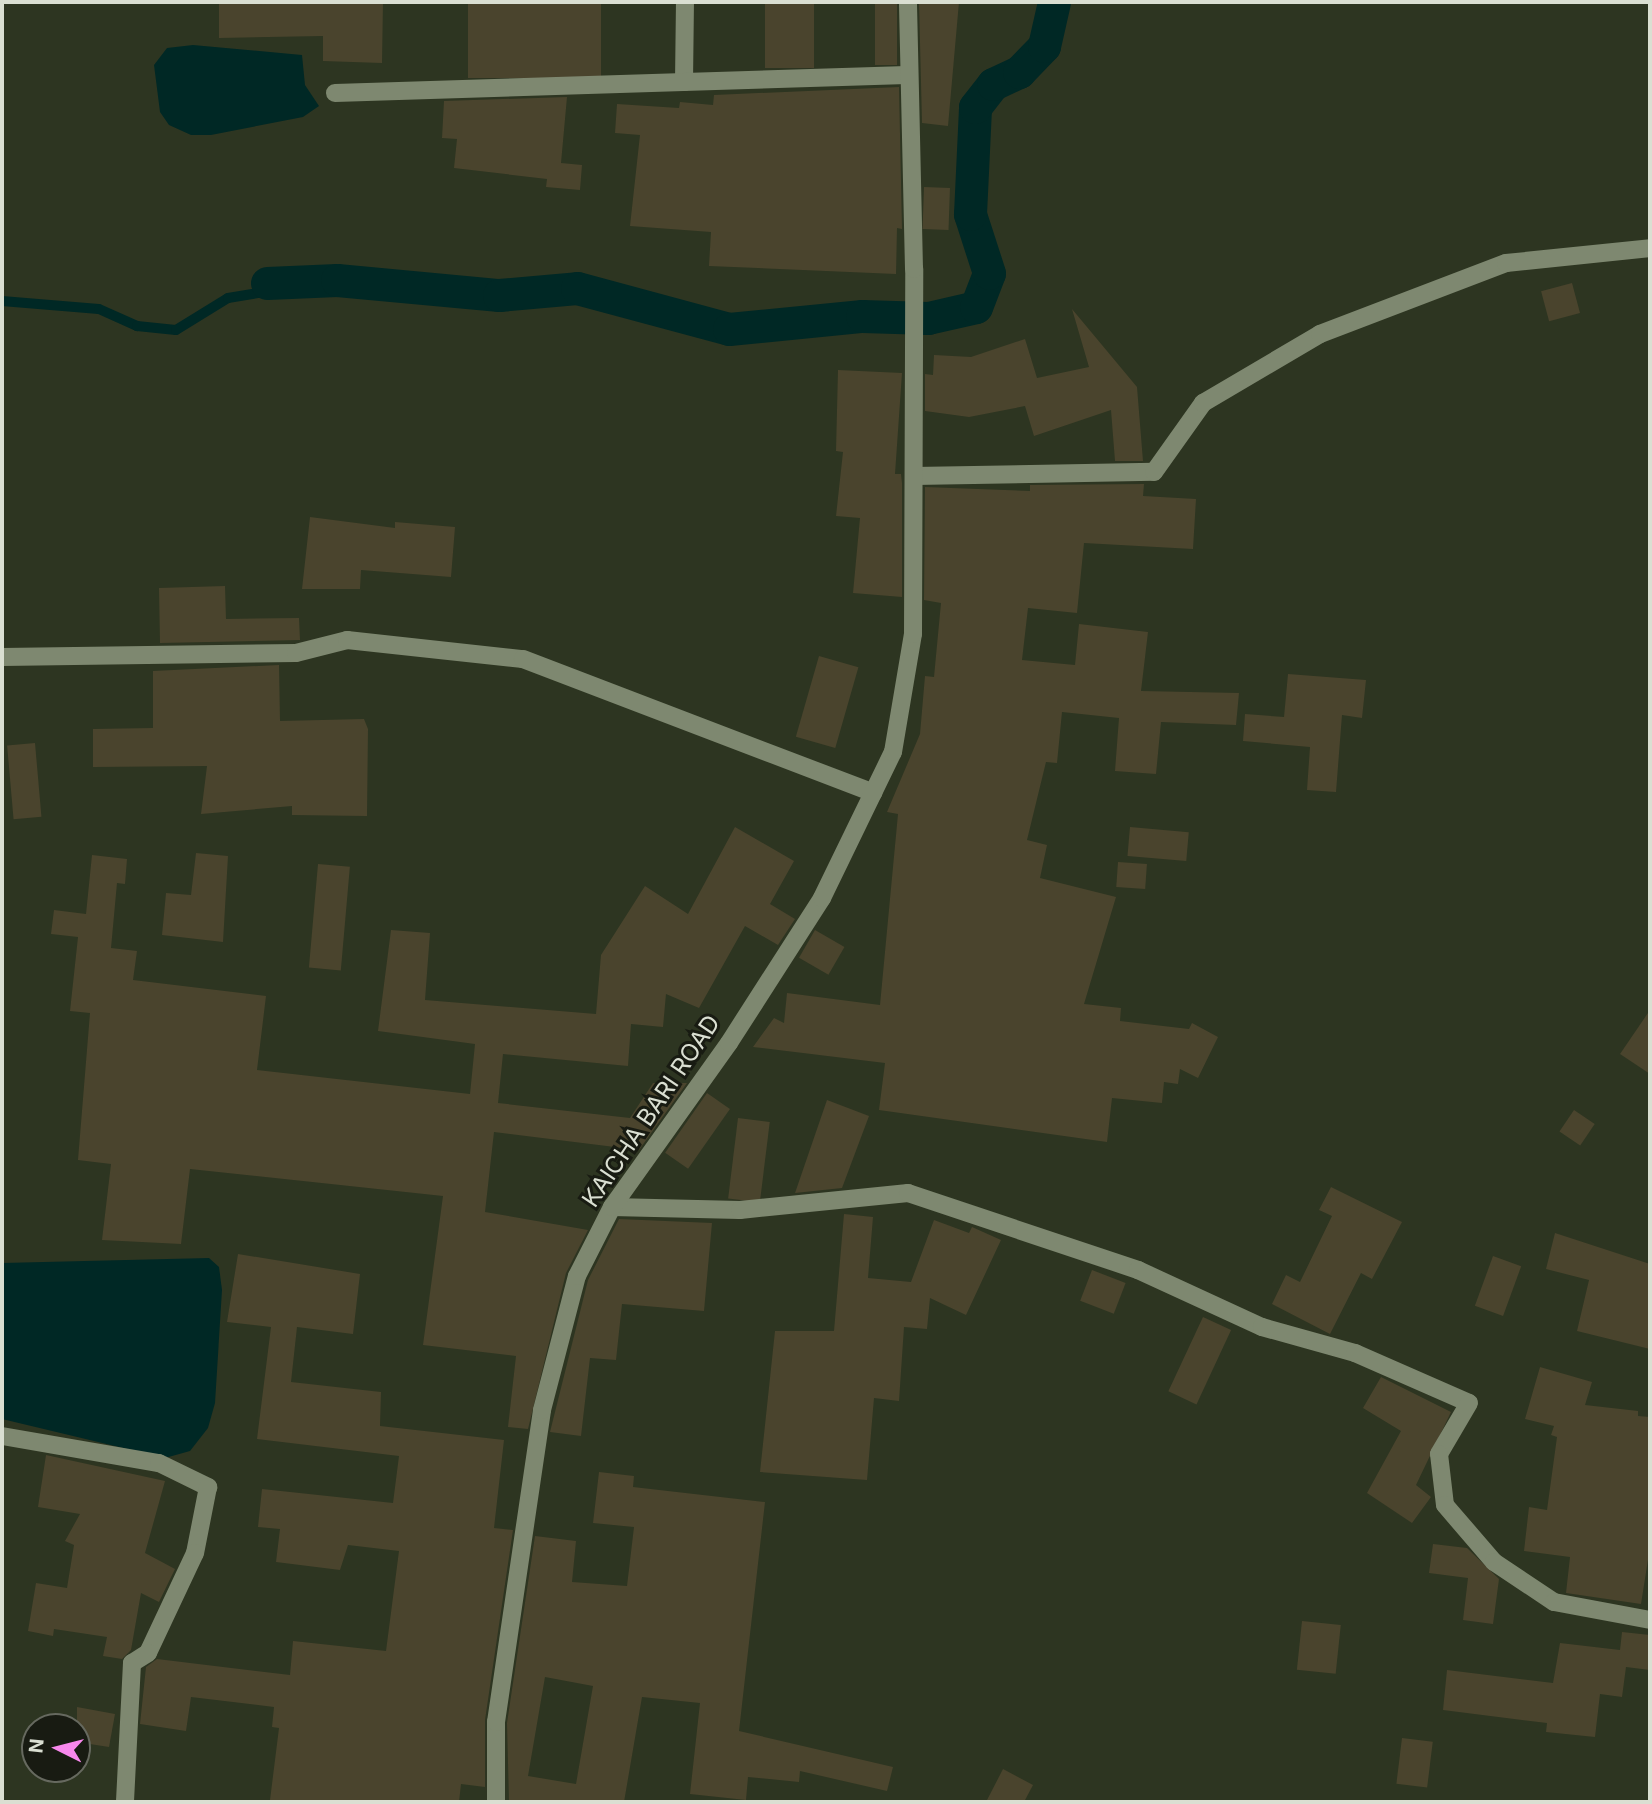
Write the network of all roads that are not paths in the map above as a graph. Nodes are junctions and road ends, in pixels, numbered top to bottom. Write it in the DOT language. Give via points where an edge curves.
graph roads {
  1 [pos="685,2"];
  2 [pos="908,2"];
  3 [pos="906,75"];
  4 [pos="684,82"];
  5 [pos="335,93"];
  6 [pos="1650,248"];
  7 [pos="914,476"];
  8 [pos="2,657"];
  9 [pos="873,793"];
  10 [pos="612,1207"];
  11 [pos="2,1436"];
  12 [pos="1650,1620"];
  13 [pos="125,1802"];
  14 [pos="496,1802"];
  1 -- 4 [label="street"];
  2 -- 3 [label="street, KAICHA BARI ROAD"];
  3 -- 4 [label="street"];
  3 -- 7 [label="street, KAICHA BARI ROAD" via="914,269"];
  4 -- 5 [label="street"];
  6 -- 7 [label="street" via="1506,263 1320,334 1203,403 1154,472"];
  7 -- 9 [label="street, KAICHA BARI ROAD" via="913,634 893,752"];
  8 -- 9 [label="street" via="296,653 347,640 523,659"];
  9 -- 10 [label="street, KAICHA BARI ROAD" via="822,898 729,1042"];
  10 -- 12 [label="street" via="740,1210 908,1193 1139,1270 1262,1327 1355,1353 1469,1403 1439,1454 1445,1505 1494,1562 1554,1602"];
  10 -- 14 [label="street, KAICHA BARI ROAD" via="577,1276 542,1410 496,1721"];
  11 -- 13 [label="street" via="159,1463 208,1487 195,1553 148,1653 132,1663"];
}
